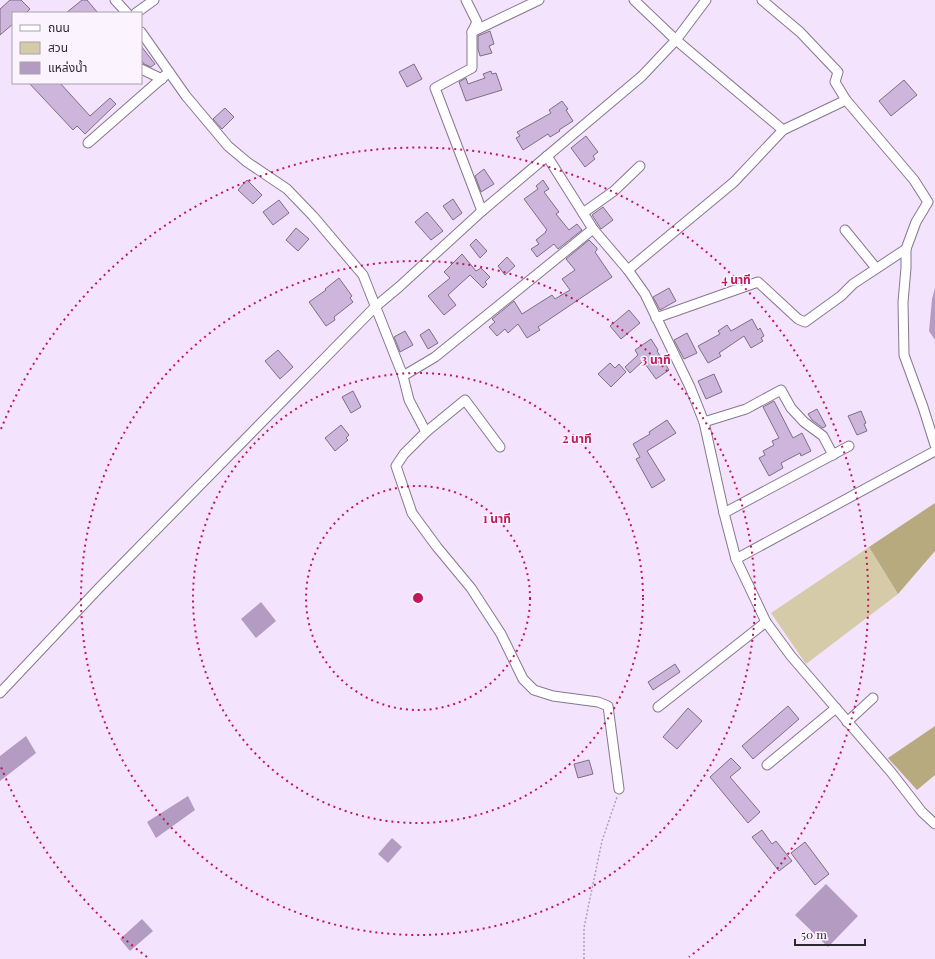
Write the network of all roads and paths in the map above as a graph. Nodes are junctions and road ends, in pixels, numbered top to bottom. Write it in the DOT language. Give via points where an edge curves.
graph roads {
  1 [pos="115,0"];
  2 [pos="154,0"];
  3 [pos="466,0"];
  4 [pos="539,0"];
  5 [pos="634,0"];
  6 [pos="706,0"];
  7 [pos="762,0"];
  8 [pos="126,12"];
  9 [pos="137,12"];
  10 [pos="472,32"];
  11 [pos="142,33"];
  12 [pos="676,40"];
  13 [pos="142,69"];
  14 [pos="169,72"];
  15 [pos="162,79"];
  16 [pos="846,100"];
  17 [pos="783,130"];
  18 [pos="88,143"];
  19 [pos="547,156"];
  20 [pos="640,166"];
  21 [pos="482,211"];
  22 [pos="583,213"];
  23 [pos="593,229"];
  24 [pos="845,230"];
  25 [pos="906,249"];
  26 [pos="876,268"];
  27 [pos="628,270"];
  28 [pos="375,307"];
  29 [pos="656,318"];
  30 [pos="403,376"];
  31 [pos="704,422"];
  32 [pos="426,432"];
  33 [pos="935,445"];
  34 [pos="849,446"];
  35 [pos="500,447"];
  36 [pos="935,451"];
  37 [pos="833,455"];
  38 [pos="724,512"];
  39 [pos="736,559"];
  40 [pos="766,622"];
  41 [pos="0,693"];
  42 [pos="873,698"];
  43 [pos="658,707"];
  44 [pos="836,708"];
  45 [pos="847,722"];
  46 [pos="767,765"];
  47 [pos="619,789"];
  48 [pos="935,824"];
  49 [pos="584,959"];
  1 -- 8 [label="street"];
  2 -- 9 [label="street"];
  3 -- 10 [label="street" via="477,22"];
  4 -- 10 [label="street"];
  5 -- 12 [label="street"];
  6 -- 12 [label="street"];
  7 -- 16 [label="street" via="800,32 838,72 835,82"];
  10 -- 21 [label="street" via="472,68 435,88"];
  11 -- 14 [label="street"];
  12 -- 17 [label="street"];
  12 -- 19 [label="street" via="642,76"];
  13 -- 15 [label="street"];
  14 -- 15 [label="street"];
  14 -- 28 [label="street" via="228,146 246,162 287,189 313,216 363,275"];
  15 -- 18 [label="street"];
  16 -- 17 [label="street"];
  16 -- 25 [label="street" via="914,180 928,202 916,222"];
  17 -- 27 [label="street" via="734,182"];
  19 -- 21 [label="street"];
  19 -- 22 [label="street"];
  20 -- 22 [label="street" via="614,191"];
  21 -- 28 [label="street"];
  22 -- 23 [label="street"];
  23 -- 27 [label="street"];
  23 -- 30 [label="street" via="435,357"];
  24 -- 26 [label="street"];
  25 -- 26 [label="street"];
  25 -- 33 [label="street" via="903,302 904,356 924,407"];
  26 -- 29 [label="street" via="805,322 798,319 758,282"];
  27 -- 29 [label="street" via="645,294"];
  28 -- 30 [label="street"];
  28 -- 41 [label="street" via="99,588"];
  29 -- 31 [label="street"];
  30 -- 32 [label="street" via="409,400"];
  31 -- 37 [label="street" via="746,409 782,390 791,408 823,436"];
  31 -- 38 [label="street"];
  32 -- 35 [label="street" via="465,400"];
  32 -- 47 [label="street" via="396,466 412,513 470,588 501,634 523,679 534,690 608,706"];
  34 -- 37 [label="street"];
  36 -- 39 [label="street"];
  37 -- 38 [label="street"];
  38 -- 39 [label="street"];
  39 -- 40 [label="street"];
  40 -- 43 [label="street"];
  40 -- 44 [label="street" via="791,656"];
  42 -- 45 [label="street"];
  44 -- 45 [label="street"];
  44 -- 46 [label="street"];
  45 -- 48 [label="street" via="922,812"];
  47 -- 49 [label="path" via="602,841 590,896 584,928"];
}
